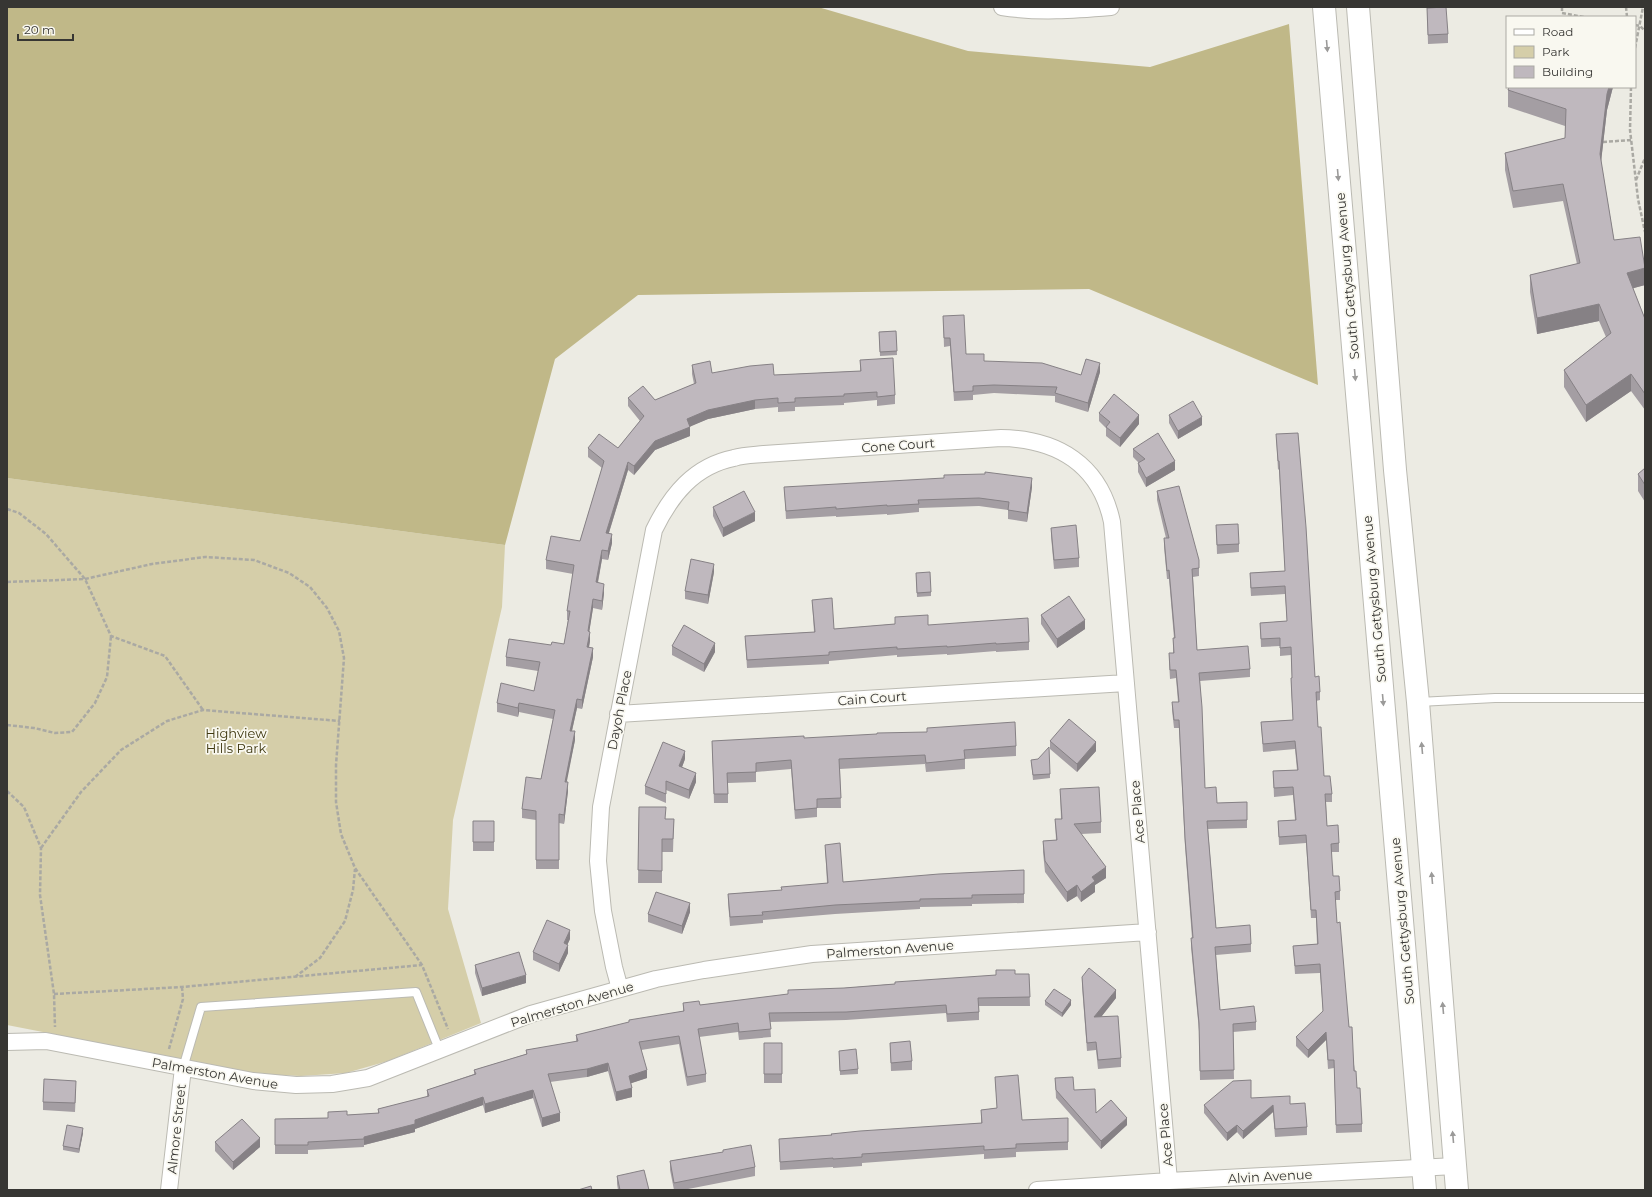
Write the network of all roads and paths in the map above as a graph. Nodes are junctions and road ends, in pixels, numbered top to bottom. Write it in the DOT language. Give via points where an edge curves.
graph roads {
  1 [pos="1002,7"];
  2 [pos="1111,7"];
  3 [pos="1324,7"];
  4 [pos="1358,7"];
  5 [pos="1562,7"];
  6 [pos="1643,7"];
  7 [pos="1577,16"];
  8 [pos="1636,26"];
  9 [pos="1640,26"];
  10 [pos="1645,31"];
  11 [pos="1636,44"];
  12 [pos="1631,88"];
  13 [pos="1631,140"];
  14 [pos="1603,142"];
  15 [pos="1645,158"];
  16 [pos="1636,182"];
  17 [pos="1645,232"];
  18 [pos="1071,457"];
  19 [pos="722,461"];
  20 [pos="7,509"];
  21 [pos="85,579"];
  22 [pos="7,582"];
  23 [pos="111,636"];
  24 [pos="1126,683"];
  25 [pos="1645,698"];
  26 [pos="1418,702"];
  27 [pos="203,710"];
  28 [pos="618,714"];
  29 [pos="340,721"];
  30 [pos="7,726"];
  31 [pos="7,791"];
  32 [pos="42,848"];
  33 [pos="355,868"];
  34 [pos="1148,932"];
  35 [pos="422,965"];
  36 [pos="295,977"];
  37 [pos="182,987"];
  38 [pos="620,989"];
  39 [pos="54,994"];
  40 [pos="55,1034"];
  41 [pos="451,1035"];
  42 [pos="7,1042"];
  43 [pos="440,1049"];
  44 [pos="167,1056"];
  45 [pos="183,1068"];
  46 [pos="1456,1166"];
  47 [pos="1422,1168"];
  48 [pos="1169,1181"];
  49 [pos="169,1190"];
  50 [pos="1037,1190"];
  51 [pos="1425,1190"];
  52 [pos="1457,1190"];
  1 -- 2 [label="street" via="1026,10 1075,10"];
  3 -- 47 [label="main road, South Gettysburg Avenue, one-way"];
  4 -- 26 [label="main road"];
  5 -- 7 [label="path" via="1562,14"];
  6 -- 9 [label="path"];
  8 -- 9 [label="path"];
  9 -- 10 [label="path"];
  9 -- 11 [label="path"];
  12 -- 13 [label="path"];
  13 -- 14 [label="path"];
  13 -- 16 [label="path"];
  15 -- 16 [label="path"];
  16 -- 17 [label="path"];
  18 -- 19 [label="street, Cone Court" via="1034,441 1001,438 764,454"];
  18 -- 24 [label="street, Ace Place" via="1092,477 1109,510"];
  19 -- 28 [label="street, Dayoh Place" via="701,470 680,488 654,530"];
  20 -- 21 [label="path" via="19,513 46,534"];
  21 -- 22 [label="path"];
  21 -- 23 [label="path"];
  21 -- 29 [label="path" via="152,564 205,557 254,560 290,573 310,587 327,608 339,632 344,658"];
  23 -- 27 [label="path" via="164,656"];
  23 -- 30 [label="path" via="107,676 95,703 72,732 55,733"];
  24 -- 28 [label="street, Cain Court"];
  24 -- 34 [label="street, Ace Place"];
  25 -- 26 [label="lane" via="1495,698"];
  46 -- 26 [label="main road, one-way"];
  27 -- 29 [label="path"];
  27 -- 32 [label="path" via="166,721 121,750 81,792"];
  28 -- 38 [label="street, Dayoh Place" via="601,808 598,861 603,912"];
  29 -- 33 [label="path" via="336,802 341,834"];
  31 -- 32 [label="path" via="24,807"];
  32 -- 39 [label="path" via="40,895"];
  33 -- 35 [label="path"];
  33 -- 36 [label="path" via="353,890 345,921 320,958"];
  34 -- 38 [label="street, Palmerston Avenue" via="812,954 704,970"];
  34 -- 48 [label="street, Ace Place"];
  35 -- 36 [label="path"];
  35 -- 41 [label="path"];
  36 -- 37 [label="path"];
  37 -- 39 [label="path"];
  37 -- 44 [label="path" via="183,999"];
  38 -- 43 [label="street, Palmerston Avenue" via="531,1014"];
  39 -- 40 [label="path"];
  42 -- 45 [label="street, Palmerston Avenue" via="46,1041"];
  43 -- 45 [label="street, Palmerston Avenue" via="368,1078 332,1084 273,1084"];
  43 -- 45 [label="lane" via="416,992 201,1006"];
  45 -- 49 [label="street, Almore Street"];
  46 -- 47 [label="street, Alvin Avenue"];
  46 -- 52 [label="main road"];
  47 -- 48 [label="street, Alvin Avenue"];
  47 -- 51 [label="main road, South Gettysburg Avenue"];
  48 -- 50 [label="street, Alvin Avenue"];
}
